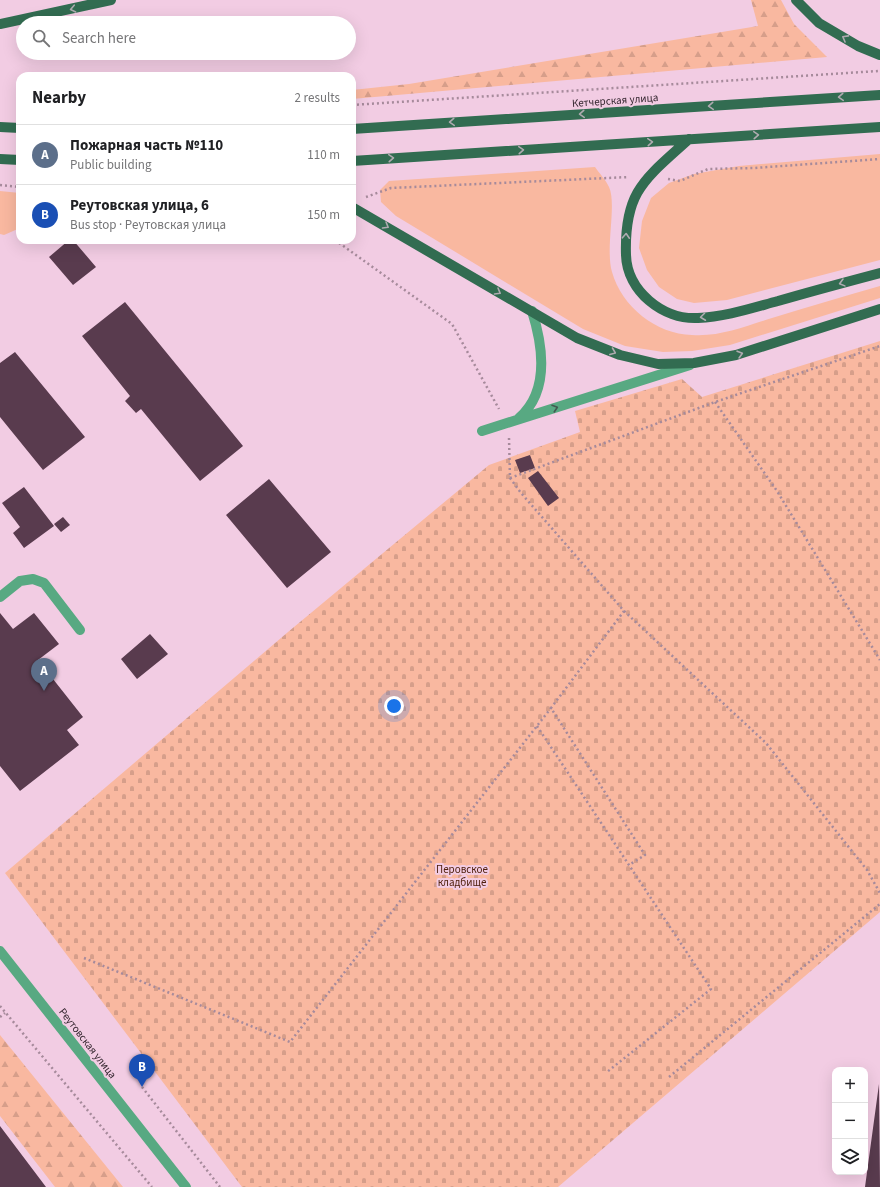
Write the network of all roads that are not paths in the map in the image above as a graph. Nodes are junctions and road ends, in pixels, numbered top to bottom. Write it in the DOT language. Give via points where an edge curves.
graph roads {
  1 [pos="111,0"];
  2 [pos="796,0"];
  3 [pos="37,16"];
  4 [pos="16,21"];
  5 [pos="0,24"];
  6 [pos="880,54"];
  7 [pos="880,95"];
  8 [pos="0,127"];
  9 [pos="880,127"];
  10 [pos="16,128"];
  11 [pos="356,129"];
  12 [pos="689,139"];
  13 [pos="0,159"];
  14 [pos="16,160"];
  15 [pos="356,161"];
  16 [pos="356,209"];
  17 [pos="880,273"];
  18 [pos="880,309"];
  19 [pos="532,311"];
  20 [pos="694,363"];
  21 [pos="518,420"];
  22 [pos="482,431"];
  23 [pos="0,597"];
  24 [pos="80,630"];
  25 [pos="0,951"];
  26 [pos="186,1187"];
  1 -- 3 [label="main road, one-way"];
  6 -- 2 [label="main road, one-way" via="858,46 819,24"];
  4 -- 5 [label="main road, one-way"];
  7 -- 11 [label="main road, Кетчерская улица, one-way"];
  8 -- 10 [label="main road"];
  12 -- 9 [label="main road, one-way"];
  15 -- 12 [label="main road, one-way"];
  17 -- 12 [label="main road, one-way" via="731,314 697,318 670,314 648,301 633,282 626,262 628,212 638,190 649,176"];
  13 -- 14 [label="main road"];
  16 -- 19 [label="main road, one-way"];
  20 -- 18 [label="main road, one-way" via="736,355"];
  19 -- 20 [label="main road, one-way" via="577,338 620,355 658,364"];
  19 -- 21 [label="street" via="539,334 541,378 529,410"];
  21 -- 20 [label="street, one-way"];
  21 -- 22 [label="street"];
  23 -- 24 [label="street" via="20,581 33,579 44,583"];
  25 -- 26 [label="street, Реутовская улица"];
}
